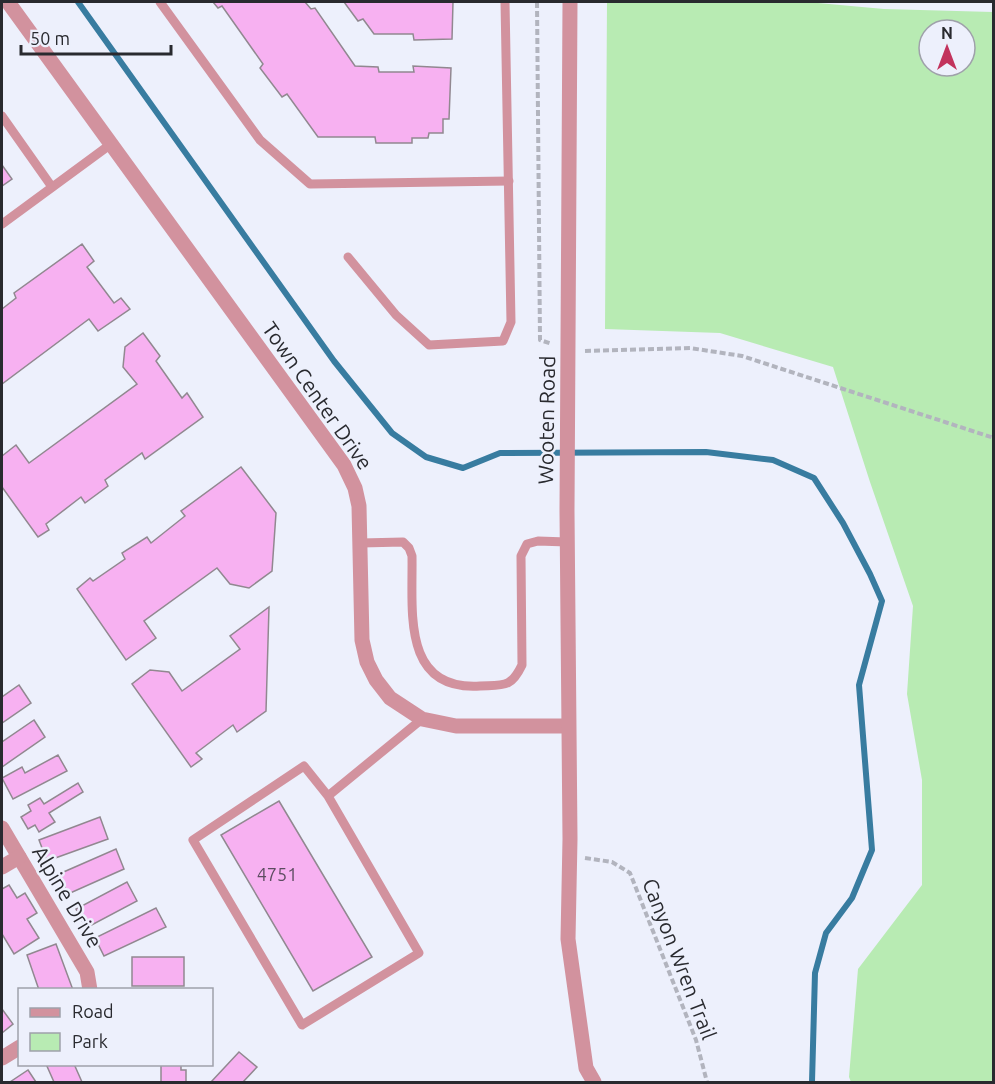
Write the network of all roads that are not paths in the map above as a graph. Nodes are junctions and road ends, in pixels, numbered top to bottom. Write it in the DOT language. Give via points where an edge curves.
graph roads {
  1 [pos="8,2"];
  2 [pos="160,2"];
  3 [pos="505,2"];
  4 [pos="570,2"];
  5 [pos="2,116"];
  6 [pos="111,144"];
  7 [pos="509,181"];
  8 [pos="52,187"];
  9 [pos="2,224"];
  10 [pos="348,257"];
  11 [pos="567,542"];
  12 [pos="361,543"];
  13 [pos="422,719"];
  14 [pos="567,726"];
  15 [pos="328,796"];
  16 [pos="2,828"];
  17 [pos="19,857"];
  18 [pos="2,867"];
  19 [pos="90,988"];
  20 [pos="18,1048"];
  21 [pos="2,1058"];
  22 [pos="594,1083"];
  1 -- 6 [label="street, Town Center Drive"];
  2 -- 7 [label="lane" via="260,140 310,184"];
  3 -- 7 [label="lane"];
  4 -- 11 [label="street, Wooten Road"];
  5 -- 8 [label="lane"];
  6 -- 8 [label="lane"];
  6 -- 12 [label="street, Town Center Drive" via="344,465 359,506"];
  7 -- 10 [label="lane" via="511,322 503,341 429,345 396,315"];
  8 -- 9 [label="lane"];
  11 -- 12 [label="lane" via="527,544 521,556 522,665 515,678 504,685 468,687 446,681 421,659 414,638 409,548 403,542"];
  11 -- 14 [label="street, Wooten Road"];
  12 -- 13 [label="street, Town Center Drive" via="362,640 367,662 390,698"];
  13 -- 14 [label="street, Town Center Drive" via="456,726"];
  13 -- 15 [label="lane"];
  14 -- 22 [label="street, Wooten Road" via="568,939 586,1068"];
  15 -- 15 [label="lane" via="419,953 302,1025 194,840 304,766"];
  16 -- 17 [label="street, Alpine Drive"];
  17 -- 18 [label="street"];
  17 -- 19 [label="street, Alpine Drive" via="87,972"];
  20 -- 21 [label="street"];
}
